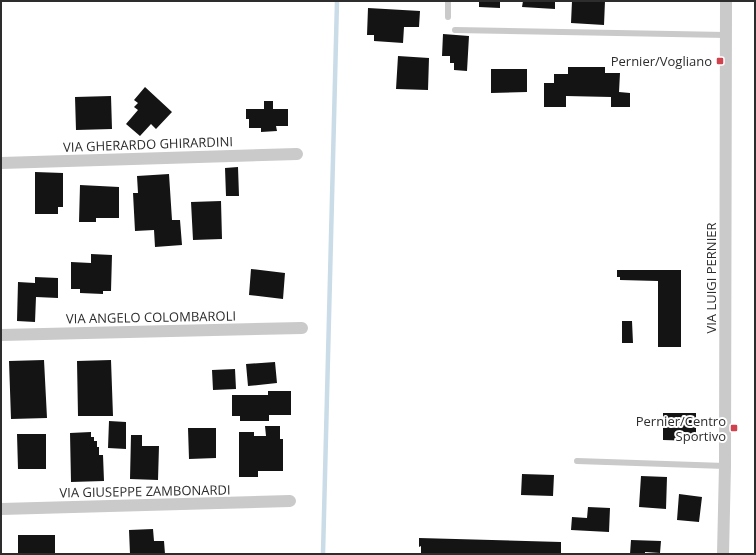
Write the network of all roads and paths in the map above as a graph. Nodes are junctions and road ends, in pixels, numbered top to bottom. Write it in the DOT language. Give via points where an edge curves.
graph roads {
  1 [pos="448,1"];
  2 [pos="726,1"];
  3 [pos="448,17"];
  4 [pos="455,30"];
  5 [pos="726,35"];
  6 [pos="297,154"];
  7 [pos="1,163"];
  8 [pos="302,328"];
  9 [pos="1,334"];
  10 [pos="577,461"];
  11 [pos="725,466"];
  12 [pos="290,501"];
  13 [pos="1,509"];
  14 [pos="723,554"];
  1 -- 3 [label="lane"];
  2 -- 5 [label="street, VIA LUIGI PERNIER"];
  4 -- 5 [label="lane"];
  5 -- 11 [label="street, VIA LUIGI PERNIER"];
  6 -- 7 [label="street, VIA GHERARDO GHIRARDINI"];
  8 -- 9 [label="street, VIA ANGELO COLOMBAROLI"];
  10 -- 11 [label="lane"];
  11 -- 14 [label="street, VIA LUIGI PERNIER"];
  12 -- 13 [label="street, VIA GIUSEPPE ZAMBONARDI"];
}
